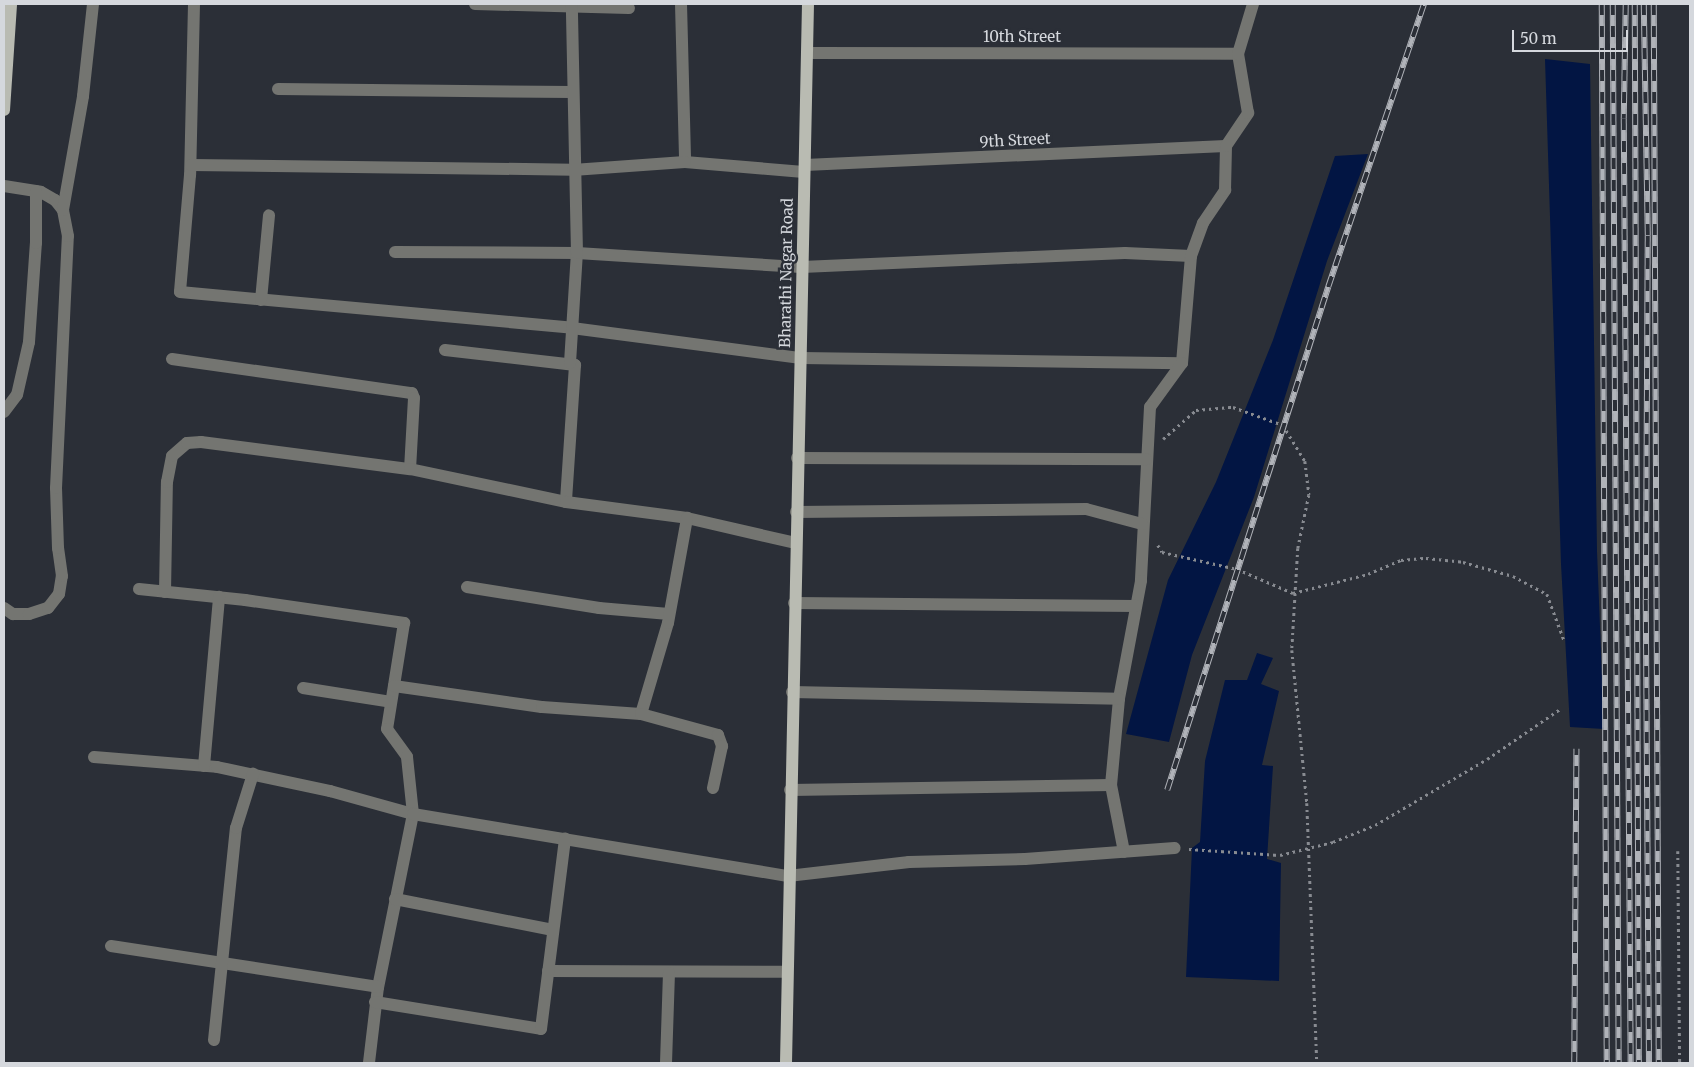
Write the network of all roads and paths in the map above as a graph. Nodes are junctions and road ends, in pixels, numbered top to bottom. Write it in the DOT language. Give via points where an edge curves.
graph roads {
  1 [pos="12,4"];
  2 [pos="92,4"];
  3 [pos="194,4"];
  4 [pos="475,4"];
  5 [pos="681,4"];
  6 [pos="808,4"];
  7 [pos="1253,4"];
  8 [pos="572,5"];
  9 [pos="629,8"];
  10 [pos="807,53"];
  11 [pos="1238,54"];
  12 [pos="278,90"];
  13 [pos="573,92"];
  14 [pos="4,110"];
  15 [pos="1226,146"];
  16 [pos="685,162"];
  17 [pos="191,165"];
  18 [pos="804,168"];
  19 [pos="573,170"];
  20 [pos="4,186"];
  21 [pos="36,191"];
  22 [pos="63,210"];
  23 [pos="269,215"];
  24 [pos="395,252"];
  25 [pos="577,253"];
  26 [pos="1191,256"];
  27 [pos="802,267"];
  28 [pos="261,300"];
  29 [pos="572,328"];
  30 [pos="445,350"];
  31 [pos="801,358"];
  32 [pos="172,359"];
  33 [pos="570,363"];
  34 [pos="1182,363"];
  35 [pos="4,412"];
  36 [pos="798,458"];
  37 [pos="1146,459"];
  38 [pos="410,469"];
  39 [pos="566,502"];
  40 [pos="796,512"];
  41 [pos="687,518"];
  42 [pos="1142,524"];
  43 [pos="796,543"];
  44 [pos="467,587"];
  45 [pos="139,589"];
  46 [pos="165,592"];
  47 [pos="1293,593"];
  48 [pos="219,597"];
  49 [pos="794,603"];
  50 [pos="1136,606"];
  51 [pos="4,608"];
  52 [pos="669,614"];
  53 [pos="1564,640"];
  54 [pos="394,686"];
  55 [pos="303,688"];
  56 [pos="792,692"];
  57 [pos="1119,699"];
  58 [pos="391,702"];
  59 [pos="1560,709"];
  60 [pos="641,714"];
  61 [pos="94,757"];
  62 [pos="204,766"];
  63 [pos="253,774"];
  64 [pos="1111,785"];
  65 [pos="713,788"];
  66 [pos="790,790"];
  67 [pos="413,814"];
  68 [pos="565,839"];
  69 [pos="1175,848"];
  70 [pos="1307,848"];
  71 [pos="1678,851"];
  72 [pos="1124,852"];
  73 [pos="788,876"];
  74 [pos="395,899"];
  75 [pos="553,930"];
  76 [pos="111,946"];
  77 [pos="223,963"];
  78 [pos="548,971"];
  79 [pos="787,972"];
  80 [pos="669,973"];
  81 [pos="378,987"];
  82 [pos="375,1002"];
  83 [pos="214,1040"];
  84 [pos="369,1063"];
  85 [pos="666,1063"];
  86 [pos="786,1063"];
  87 [pos="1316,1063"];
  88 [pos="1680,1063"];
  1 -- 14 [label="main road"];
  2 -- 22 [label="street" via="83,96"];
  3 -- 17 [label="street"];
  4 -- 8 [label="street"];
  5 -- 16 [label="street"];
  6 -- 10 [label="main road, Bharathi Nagar Road"];
  7 -- 11 [label="street"];
  8 -- 9 [label="street"];
  8 -- 13 [label="street"];
  10 -- 11 [label="street, 10th Street"];
  10 -- 18 [label="main road, Bharathi Nagar Road"];
  11 -- 15 [label="street" via="1248,113"];
  12 -- 13 [label="street"];
  13 -- 19 [label="street"];
  15 -- 18 [label="street, 9th Street"];
  15 -- 26 [label="street" via="1225,190 1202,223"];
  16 -- 18 [label="street, 9th Street"];
  16 -- 19 [label="street, 9th Street"];
  17 -- 19 [label="street, 9th Street"];
  17 -- 28 [label="street" via="180,292"];
  18 -- 27 [label="main road, Bharathi Nagar Road"];
  19 -- 25 [label="street"];
  20 -- 21 [label="street"];
  21 -- 22 [label="street" via="55,200"];
  21 -- 35 [label="street" via="36,252 29,342 17,395"];
  22 -- 51 [label="street" via="68,236 56,488 62,576 59,594 48,608 29,614 13,614"];
  23 -- 28 [label="street"];
  24 -- 25 [label="street"];
  25 -- 27 [label="street"];
  25 -- 29 [label="street"];
  26 -- 27 [label="street" via="1125,253"];
  26 -- 34 [label="street"];
  27 -- 31 [label="main road, Bharathi Nagar Road"];
  28 -- 29 [label="street"];
  29 -- 31 [label="street"];
  29 -- 33 [label="street"];
  30 -- 33 [label="street"];
  31 -- 34 [label="street"];
  31 -- 36 [label="main road, Bharathi Nagar Road"];
  32 -- 38 [label="street" via="412,393"];
  33 -- 39 [label="street" via="575,365 576,371"];
  34 -- 37 [label="street" via="1150,407"];
  36 -- 37 [label="street"];
  36 -- 40 [label="main road, Bharathi Nagar Road"];
  37 -- 42 [label="street"];
  37 -- 47 [label="path" via="1159,442 1196,410 1234,408 1283,426 1305,461 1309,495"];
  38 -- 39 [label="street"];
  38 -- 46 [label="street" via="187,443 172,456 167,482"];
  39 -- 41 [label="street"];
  40 -- 42 [label="street" via="1086,509"];
  40 -- 43 [label="main road, Bharathi Nagar Road"];
  41 -- 43 [label="street"];
  41 -- 52 [label="street"];
  42 -- 47 [label="path" via="1162,552 1238,569"];
  42 -- 50 [label="street" via="1141,581"];
  43 -- 49 [label="main road, Bharathi Nagar Road"];
  44 -- 52 [label="street" via="599,608"];
  45 -- 46 [label="street"];
  46 -- 48 [label="street"];
  47 -- 53 [label="path" via="1368,574 1402,560 1426,558 1463,562 1514,576 1547,594"];
  47 -- 70 [label="path" via="1292,650 1306,793"];
  48 -- 54 [label="street" via="404,623"];
  48 -- 62 [label="street"];
  49 -- 50 [label="street"];
  49 -- 56 [label="main road, Bharathi Nagar Road"];
  50 -- 57 [label="street"];
  52 -- 60 [label="street"];
  54 -- 58 [label="street"];
  54 -- 60 [label="street" via="542,706"];
  55 -- 58 [label="street"];
  56 -- 57 [label="street"];
  56 -- 66 [label="main road, Bharathi Nagar Road"];
  57 -- 64 [label="street"];
  58 -- 67 [label="street" via="387,729 407,757"];
  59 -- 70 [label="path" via="1487,759 1375,825 1333,842"];
  60 -- 65 [label="street" via="718,735 722,746"];
  61 -- 62 [label="street"];
  62 -- 63 [label="street"];
  63 -- 67 [label="street"];
  63 -- 77 [label="street" via="236,828"];
  64 -- 66 [label="street"];
  64 -- 72 [label="street"];
  66 -- 73 [label="main road, Bharathi Nagar Road"];
  67 -- 68 [label="street"];
  67 -- 74 [label="street"];
  68 -- 73 [label="street"];
  68 -- 75 [label="street"];
  69 -- 70 [label="path" via="1280,855"];
  69 -- 72 [label="street"];
  70 -- 87 [label="path"];
  71 -- 88 [label="path"];
  72 -- 73 [label="street" via="909,862"];
  73 -- 79 [label="main road, Bharathi Nagar Road"];
  74 -- 75 [label="street"];
  74 -- 81 [label="street"];
  75 -- 78 [label="street"];
  76 -- 77 [label="street"];
  77 -- 81 [label="street"];
  77 -- 83 [label="street"];
  78 -- 80 [label="street"];
  78 -- 82 [label="street" via="541,1030"];
  79 -- 80 [label="street"];
  79 -- 86 [label="main road, Bharathi Nagar Road"];
  80 -- 85 [label="street"];
  81 -- 82 [label="street"];
  82 -- 84 [label="street"];
}
